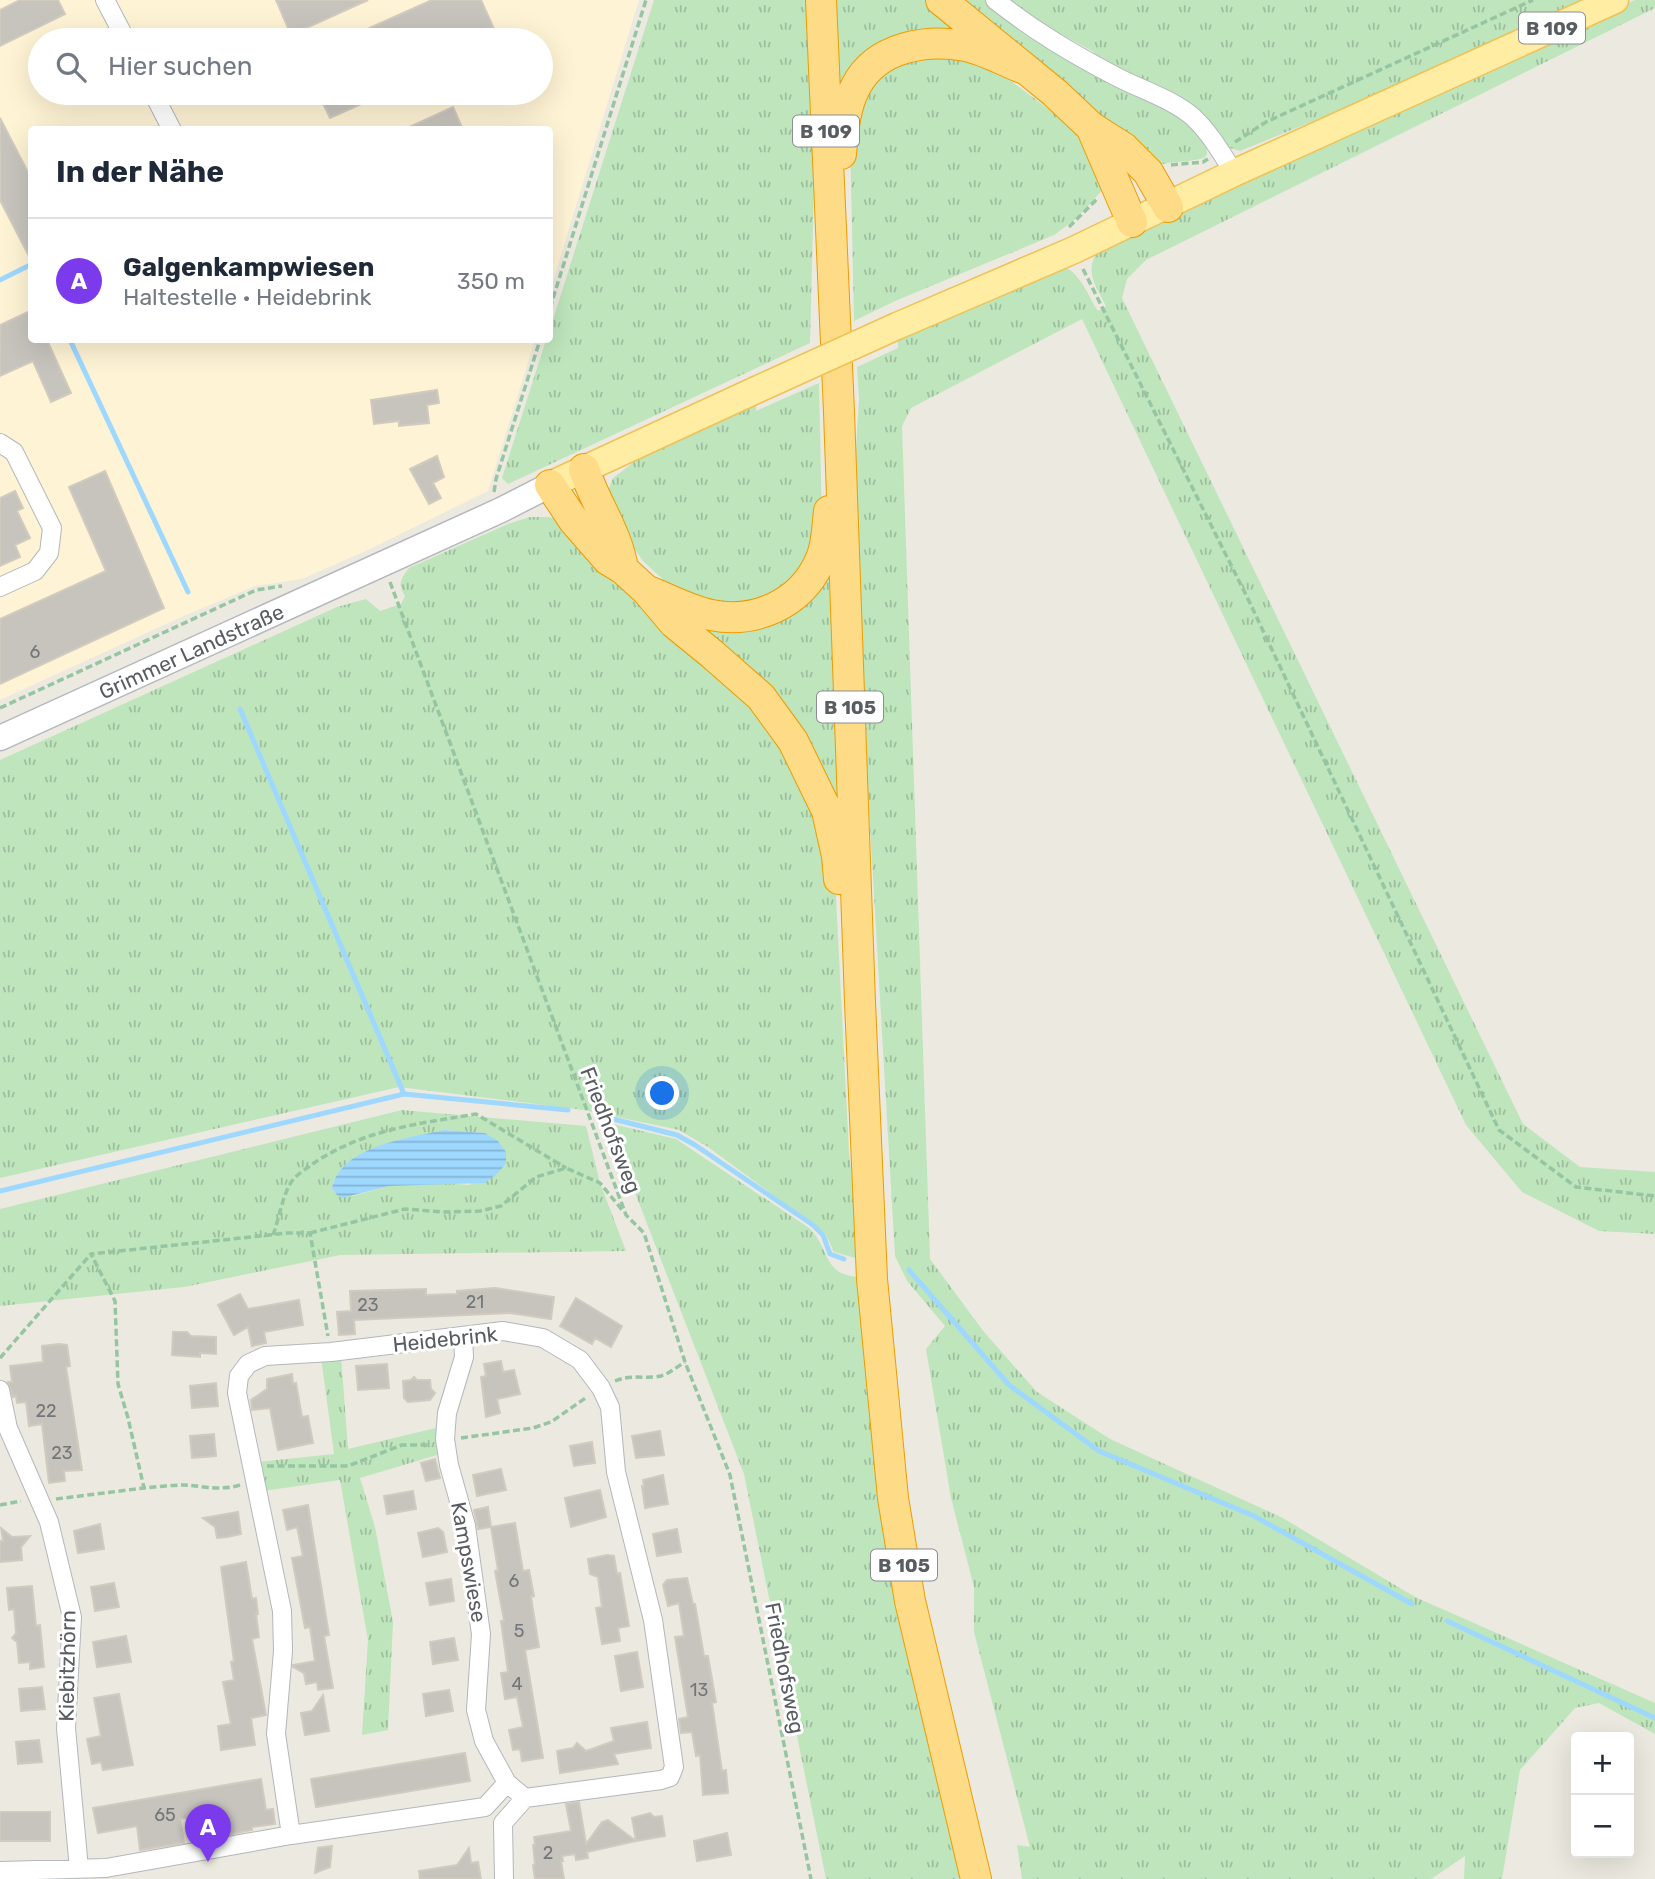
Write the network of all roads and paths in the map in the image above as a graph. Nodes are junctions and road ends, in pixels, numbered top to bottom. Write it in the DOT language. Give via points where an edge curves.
graph roads {
  1 [pos="105,0"];
  2 [pos="646,0"];
  3 [pos="821,0"];
  4 [pos="941,0"];
  5 [pos="995,0"];
  6 [pos="1615,0"];
  7 [pos="120,28"];
  8 [pos="1022,68"];
  9 [pos="159,105"];
  10 [pos="170,126"];
  11 [pos="1091,127"];
  12 [pos="1234,173"];
  13 [pos="1167,207"];
  14 [pos="1132,222"];
  15 [pos="1074,250"];
  16 [pos="831,262"];
  17 [pos="553,298"];
  18 [pos="539,343"];
  19 [pos="839,412"];
  20 [pos="0,443"];
  21 [pos="584,469"];
  22 [pos="550,485"];
  23 [pos="500,510"];
  24 [pos="383,564"];
  25 [pos="623,569"];
  26 [pos="0,587"];
  27 [pos="648,591"];
  28 [pos="0,738"];
  29 [pos="860,1002"];
  30 [pos="566,1168"];
  31 [pos="1655,1196"];
  32 [pos="626,1215"];
  33 [pos="310,1233"];
  34 [pos="273,1235"];
  35 [pos="91,1254"];
  36 [pos="463,1337"];
  37 [pos="331,1352"];
  38 [pos="0,1358"];
  39 [pos="685,1362"];
  40 [pos="601,1388"];
  41 [pos="0,1390"];
  42 [pos="445,1439"];
  43 [pos="253,1473"];
  44 [pos="144,1488"];
  45 [pos="40,1501"];
  46 [pos="0,1505"];
  47 [pos="507,1783"];
  48 [pos="524,1798"];
  49 [pos="485,1807"];
  50 [pos="503,1823"];
  51 [pos="291,1835"];
  52 [pos="79,1870"];
  53 [pos="0,1871"];
  54 [pos="107,1873"];
  55 [pos="504,1879"];
  56 [pos="811,1879"];
  57 [pos="976,1879"];
  1 -- 7 [label="street"];
  2 -- 17 [label="path"];
  3 -- 16 [label="highway, B 109"];
  4 -- 8 [label="highway"];
  5 -- 12 [label="street" via="1036,32 1192,116"];
  6 -- 12 [label="main road, B 109"];
  8 -- 11 [label="highway"];
  8 -- 16 [label="highway" via="968,47 932,43 899,49 876,63 857,85 844,121"];
  9 -- 10 [label="street"];
  11 -- 13 [label="highway" via="1124,148 1148,172"];
  11 -- 14 [label="highway"];
  12 -- 13 [label="main road, B 109"];
  13 -- 14 [label="main road, B 109"];
  14 -- 15 [label="main road, B 109"];
  15 -- 21 [label="main road, B 109, bridge"];
  15 -- 31 [label="path" via="1249,601 1499,1130 1576,1187"];
  16 -- 19 [label="highway, B 109"];
  18 -- 23 [label="path" via="496,479 494,495"];
  19 -- 27 [label="highway" via="826,539 820,561 798,593 763,613 727,618"];
  19 -- 29 [label="highway, B 105"];
  20 -- 26 [label="street" via="14,452 51,528 49,553 35,571"];
  21 -- 22 [label="main road, B 109"];
  21 -- 25 [label="highway" via="620,550"];
  22 -- 23 [label="main road, Grimmer Landstraße"];
  22 -- 25 [label="highway" via="574,521 608,560"];
  23 -- 24 [label="main road, Grimmer Landstraße"];
  24 -- 28 [label="main road, Grimmer Landstraße"];
  24 -- 32 [label="path, Friedhofsweg"];
  25 -- 27 [label="highway"];
  27 -- 29 [label="highway" via="674,624 761,697 793,741 827,811 837,856 845,971"];
  29 -- 57 [label="highway, B 105" via="872,1279 893,1498 910,1601"];
  30 -- 32 [label="path" via="600,1183"];
  30 -- 33 [label="path" via="536,1177 501,1206 480,1211 405,1209"];
  30 -- 34 [label="path" via="477,1114 388,1129 359,1138 300,1173 290,1183"];
  32 -- 39 [label="path, Friedhofsweg" via="644,1233"];
  33 -- 34 [label="path"];
  33 -- 37 [label="path"];
  34 -- 35 [label="path"];
  35 -- 38 [label="path"];
  35 -- 44 [label="path" via="116,1300 118,1384"];
  36 -- 37 [label="street, Heidebrink"];
  36 -- 40 [label="street, Heidebrink" via="503,1331 543,1338 580,1360"];
  36 -- 42 [label="street, Kampswiese" via="464,1357 447,1413"];
  37 -- 43 [label="street, Heidebrink" via="265,1356 248,1364 239,1376 236,1393"];
  39 -- 40 [label="path" via="657,1377 627,1376"];
  39 -- 56 [label="path, Friedhofsweg" via="730,1475"];
  40 -- 42 [label="path" via="551,1422 533,1428"];
  40 -- 48 [label="street, Heidebrink" via="610,1407 616,1472 653,1620 674,1767 670,1777 661,1780"];
  41 -- 45 [label="street, Kiebitzhörn" via="8,1428"];
  42 -- 43 [label="path" via="431,1445 402,1445 348,1466 287,1464 262,1466"];
  42 -- 47 [label="street, Kampswiese" via="466,1525 481,1634 476,1710 484,1741"];
  43 -- 44 [label="path" via="233,1487"];
  43 -- 51 [label="street, Heidebrink" via="282,1611 276,1734"];
  44 -- 45 [label="path"];
  45 -- 46 [label="path"];
  45 -- 52 [label="street, Kiebitzhörn" via="72,1617 66,1728"];
  47 -- 48 [label="street"];
  47 -- 49 [label="street"];
  48 -- 50 [label="street"];
  49 -- 50 [label="street"];
  49 -- 51 [label="street"];
  50 -- 55 [label="street"];
  51 -- 54 [label="street"];
  52 -- 53 [label="street"];
  52 -- 54 [label="street"];
}
